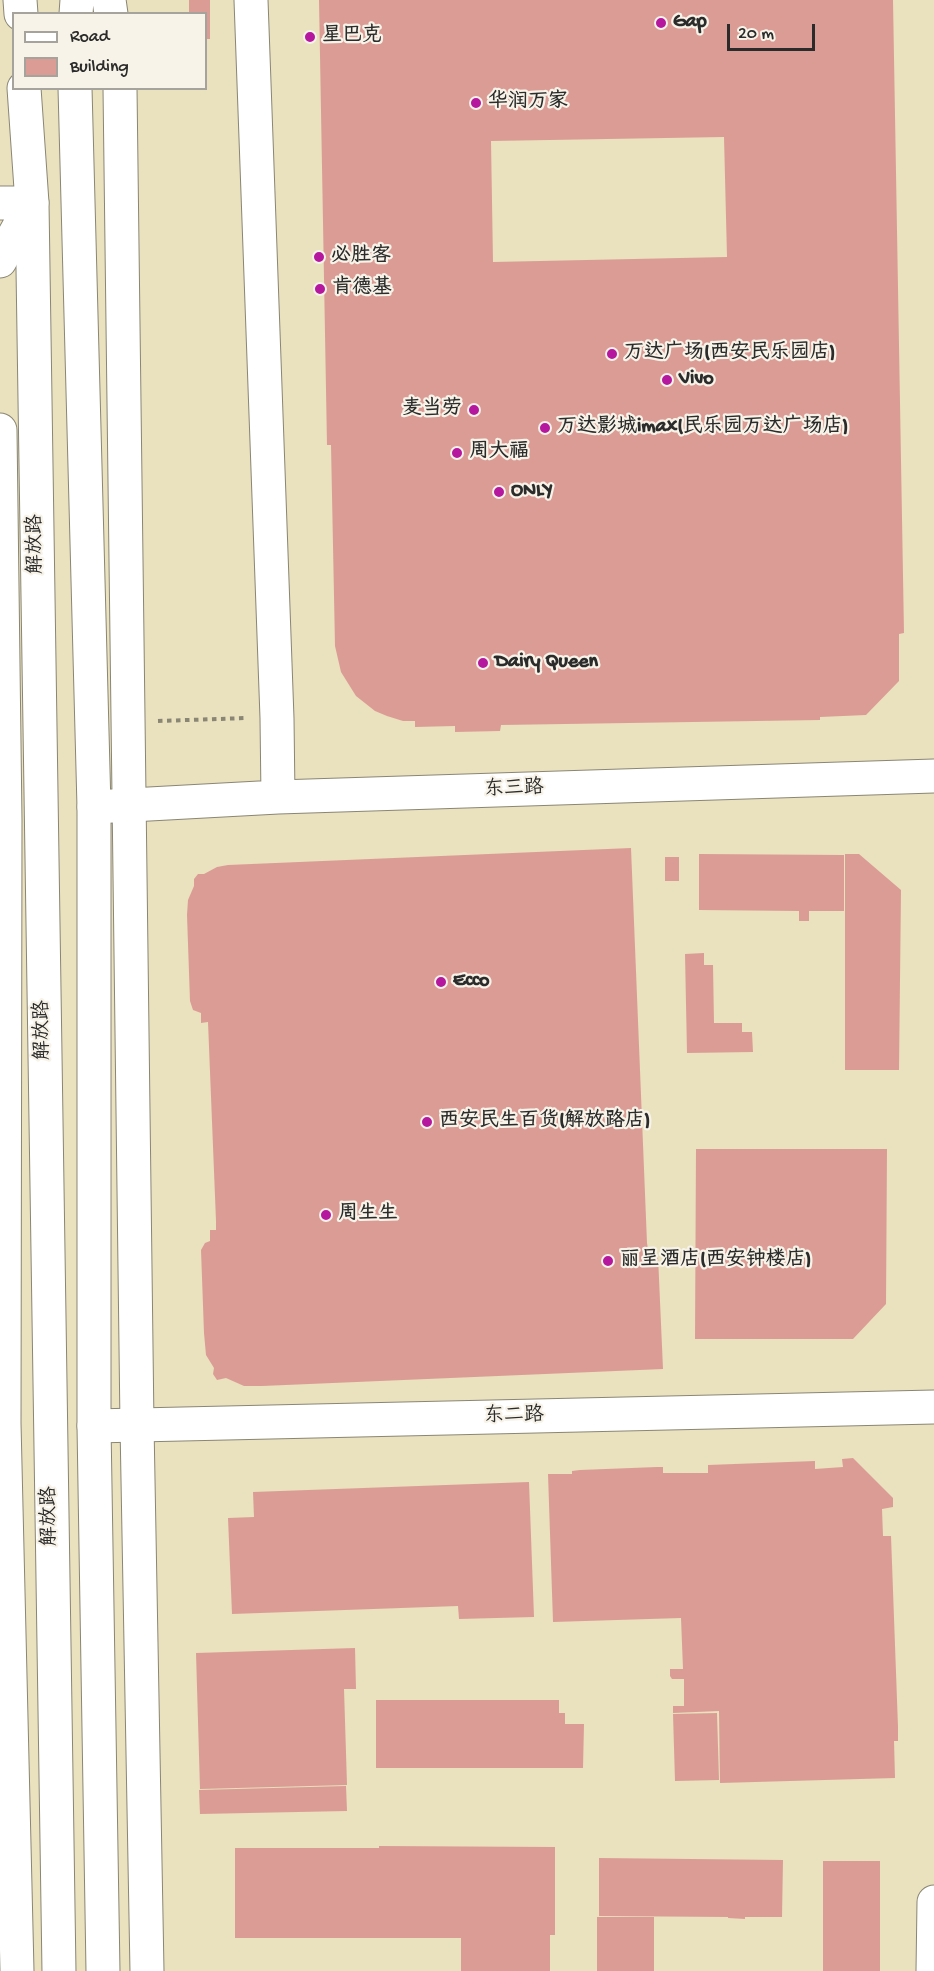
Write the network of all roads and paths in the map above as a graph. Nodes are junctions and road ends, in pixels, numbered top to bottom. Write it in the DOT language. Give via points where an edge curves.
graph roads {
  1 [pos="251,0"];
  2 [pos="24,90"];
  3 [pos="75,90"];
  4 [pos="120,90"];
  5 [pos="0,203"];
  6 [pos="32,203"];
  7 [pos="122,255"];
  8 [pos="0,261"];
  9 [pos="80,305"];
  10 [pos="0,430"];
  11 [pos="277,718"];
  12 [pos="151,721"];
  13 [pos="934,776"];
  14 [pos="278,797"];
  15 [pos="129,805"];
  16 [pos="94,807"];
  17 [pos="41,820"];
  18 [pos="2,821"];
  19 [pos="934,1407"];
  20 [pos="2,1423"];
  21 [pos="50,1423"];
  22 [pos="137,1425"];
  23 [pos="94,1426"];
  24 [pos="934,1902"];
  25 [pos="17,1971"];
  26 [pos="59,1971"];
  27 [pos="103,1971"];
  28 [pos="147,1971"];
  29 [pos="933,1971"];
  1 -- 11 [label="main road"];
  2 -- 6 [label="main road, 解放路"];
  3 -- 9 [label="main road"];
  4 -- 7 [label="main road"];
  5 -- 6 [label="main road"];
  6 -- 8 [label="main road"];
  6 -- 17 [label="main road, 解放路"];
  7 -- 9 [label="main road"];
  7 -- 15 [label="main road"];
  9 -- 16 [label="main road"];
  10 -- 18 [label="main road"];
  11 -- 12 [label="path"];
  11 -- 14 [label="main road"];
  13 -- 14 [label="main road, 东三路"];
  14 -- 15 [label="main road, 东三路"];
  15 -- 16 [label="main road, 东三路"];
  15 -- 22 [label="main road"];
  16 -- 23 [label="main road"];
  17 -- 18 [label="main road"];
  17 -- 21 [label="main road, 解放路"];
  18 -- 20 [label="main road"];
  19 -- 22 [label="main road, 东二路"];
  20 -- 21 [label="main road"];
  20 -- 25 [label="main road"];
  21 -- 26 [label="main road, 解放路"];
  22 -- 23 [label="main road, 东二路"];
  22 -- 28 [label="main road"];
  23 -- 27 [label="main road"];
  24 -- 29 [label="main road"];
}
